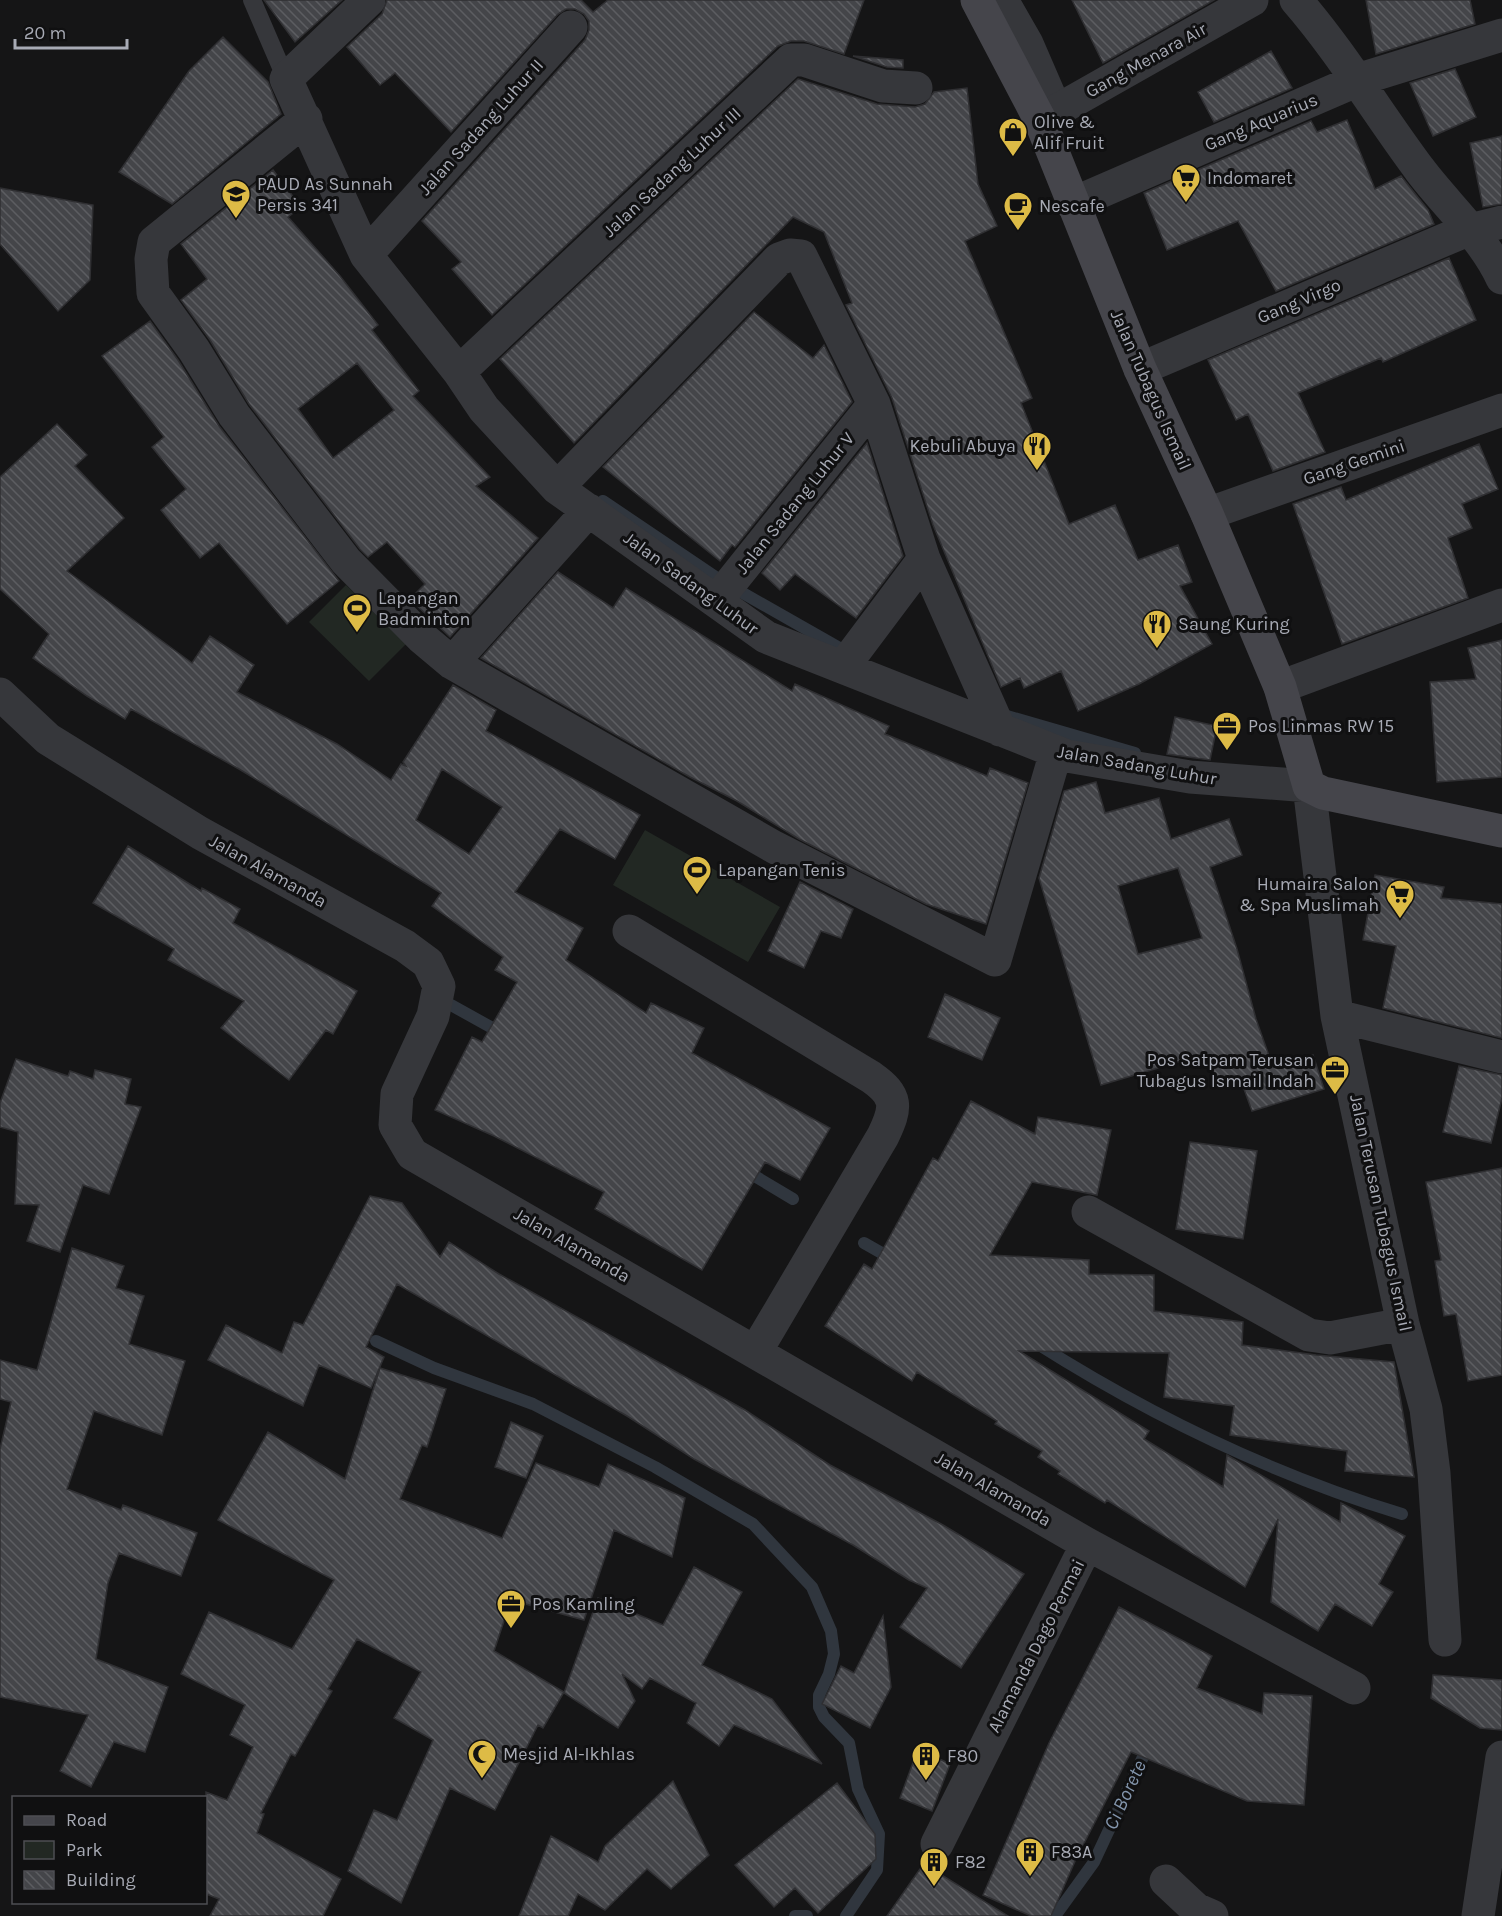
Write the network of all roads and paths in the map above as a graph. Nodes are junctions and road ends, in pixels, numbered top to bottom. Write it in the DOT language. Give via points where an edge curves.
graph roads {
  1 [pos="252,0"];
  2 [pos="369,0"];
  3 [pos="977,0"];
  4 [pos="1006,0"];
  5 [pos="1252,0"];
  6 [pos="1296,0"];
  7 [pos="572,27"];
  8 [pos="1502,35"];
  9 [pos="286,79"];
  10 [pos="1354,81"];
  11 [pos="916,88"];
  12 [pos="1049,115"];
  13 [pos="306,118"];
  14 [pos="1072,204"];
  15 [pos="1502,222"];
  16 [pos="1464,232"];
  17 [pos="366,255"];
  18 [pos="1502,279"];
  19 [pos="1140,369"];
  20 [pos="459,372"];
  21 [pos="874,404"];
  22 [pos="1502,410"];
  23 [pos="557,488"];
  24 [pos="589,510"];
  25 [pos="1207,514"];
  26 [pos="924,559"];
  27 [pos="716,602"];
  28 [pos="1502,605"];
  29 [pos="452,663"];
  30 [pos="843,667"];
  31 [pos="1280,687"];
  32 [pos="0,694"];
  33 [pos="1000,730"];
  34 [pos="1056,752"];
  35 [pos="1309,786"];
  36 [pos="1502,831"];
  37 [pos="629,931"];
  38 [pos="1337,1016"];
  39 [pos="1502,1057"];
  40 [pos="1088,1212"];
  41 [pos="1403,1324"];
  42 [pos="756,1351"];
  43 [pos="1087,1544"];
  44 [pos="1445,1640"];
  45 [pos="1354,1688"];
  46 [pos="1502,1757"];
  47 [pos="937,1844"];
  48 [pos="1166,1881"];
  49 [pos="1212,1916"];
  50 [pos="1478,1916"];
  1 -- 9 [label="lane"];
  2 -- 9 [label="street"];
  3 -- 12 [label="main road, Jalan Tubagus Ismail"];
  4 -- 12 [label="street" via="1030,42"];
  5 -- 12 [label="street, Gang Menara Air"];
  6 -- 10 [label="street"];
  7 -- 17 [label="street, Jalan Sadang Luhur II"];
  8 -- 10 [label="street, Gang Aquarius"];
  9 -- 13 [label="street, Jalan Sadang Luhur"];
  10 -- 14 [label="street, Gang Aquarius"];
  10 -- 16 [label="street"];
  11 -- 20 [label="street, Jalan Sadang Luhur III" via="884,86 804,60 791,60"];
  12 -- 14 [label="main road, Jalan Tubagus Ismail"];
  13 -- 17 [label="street, Jalan Sadang Luhur"];
  13 -- 29 [label="street" via="154,242 153,293 234,415 346,561"];
  14 -- 19 [label="main road, Jalan Tubagus Ismail"];
  15 -- 16 [label="street, Gang Virgo"];
  16 -- 18 [label="street" via="1492,258"];
  16 -- 19 [label="street, Gang Virgo"];
  17 -- 20 [label="street, Jalan Sadang Luhur"];
  19 -- 25 [label="main road, Jalan Tubagus Ismail"];
  20 -- 23 [label="street, Jalan Sadang Luhur" via="484,409"];
  21 -- 23 [label="street" via="801,256 789,255 779,259"];
  21 -- 26 [label="street"];
  21 -- 27 [label="street, Jalan Sadang Luhur V"];
  22 -- 25 [label="street, Gang Gemini"];
  23 -- 24 [label="street, Jalan Sadang Luhur"];
  24 -- 27 [label="street, Jalan Sadang Luhur"];
  24 -- 29 [label="street"];
  25 -- 31 [label="main road, Jalan Tubagus Ismail"];
  26 -- 30 [label="street"];
  26 -- 33 [label="street"];
  27 -- 30 [label="street, Jalan Sadang Luhur" via="766,637"];
  28 -- 31 [label="street"];
  29 -- 34 [label="street" via="774,847 995,960"];
  30 -- 33 [label="street, Jalan Sadang Luhur"];
  31 -- 35 [label="main road, Jalan Tubagus Ismail"];
  32 -- 42 [label="street, Jalan Alamanda" via="48,739 200,833 405,945 428,963 439,986 433,1016 397,1094 395,1125 412,1154"];
  33 -- 34 [label="street, Jalan Sadang Luhur"];
  34 -- 35 [label="street, Jalan Sadang Luhur" via="1190,777"];
  35 -- 36 [label="main road" via="1323,793"];
  35 -- 38 [label="street, Jalan Terusan Tubagus Ismail"];
  37 -- 42 [label="street" via="871,1077 888,1089 894,1101 892,1118 883,1136"];
  38 -- 39 [label="street"];
  38 -- 41 [label="street, Jalan Terusan Tubagus Ismail"];
  40 -- 41 [label="street" via="1309,1335 1330,1338"];
  41 -- 44 [label="street, Jalan Terusan Tubagus Ismail" via="1428,1419"];
  42 -- 43 [label="street, Jalan Alamanda"];
  43 -- 45 [label="street, Jalan Alamanda"];
  43 -- 47 [label="street, Alamanda Dago Permai"];
  46 -- 50 [label="street"];
  48 -- 49 [label="street" via="1196,1908"];
}
